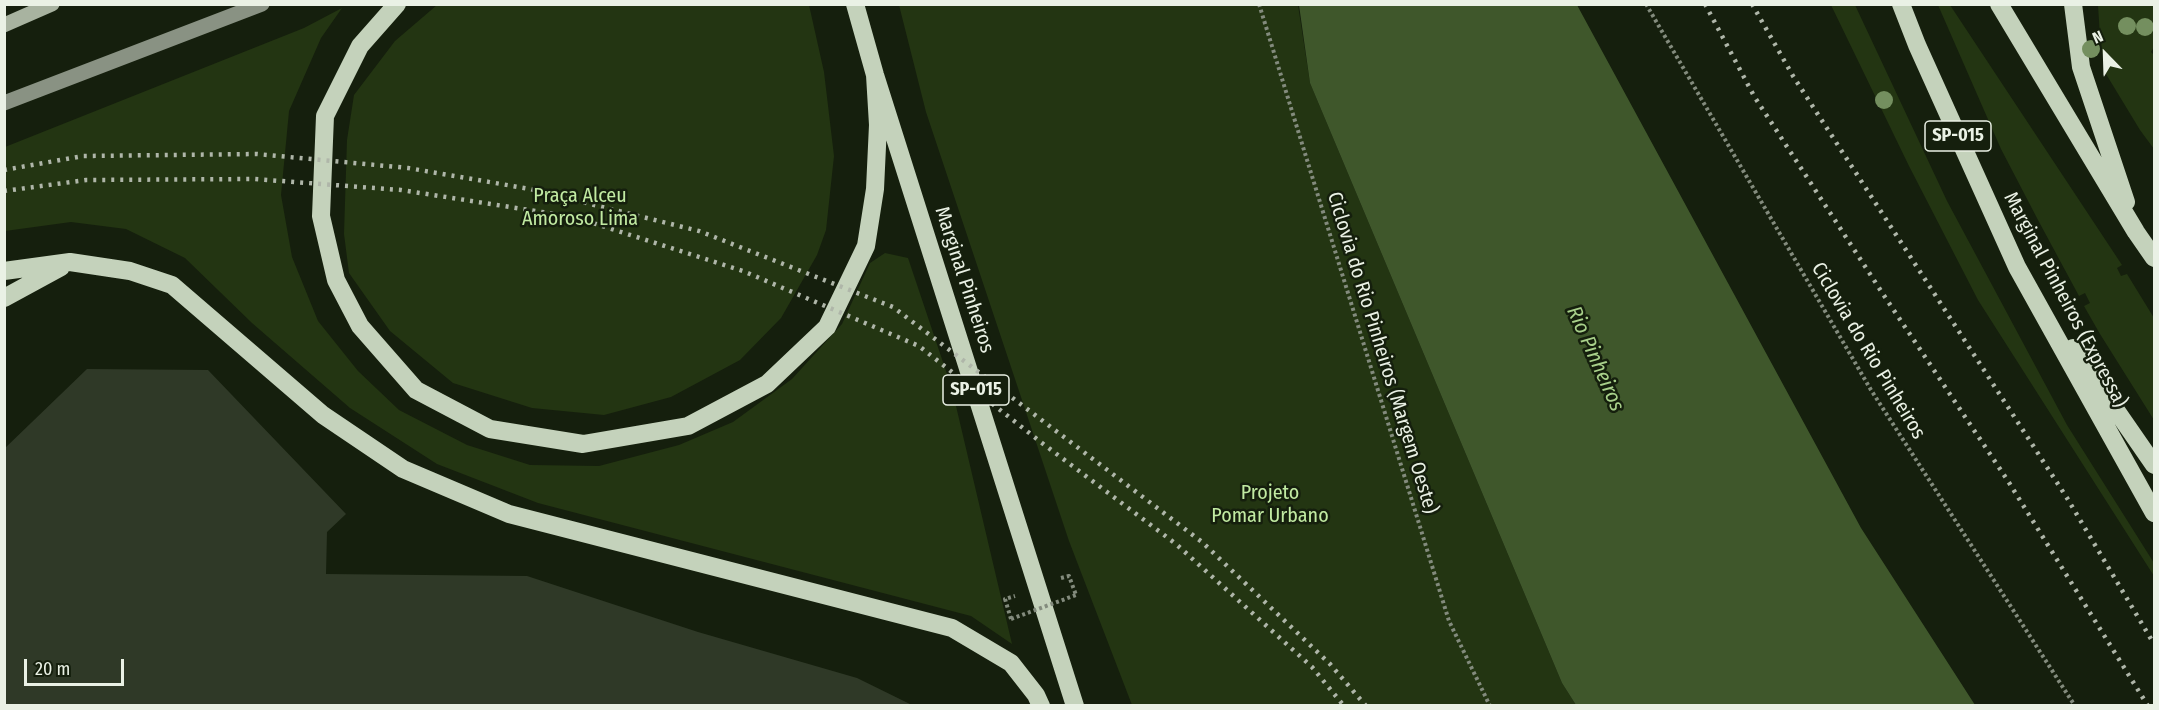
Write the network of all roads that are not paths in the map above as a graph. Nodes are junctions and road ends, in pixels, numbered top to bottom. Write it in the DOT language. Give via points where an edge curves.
graph roads {
  1 [pos="52,4"];
  2 [pos="262,4"];
  3 [pos="397,4"];
  4 [pos="855,4"];
  5 [pos="1901,4"];
  6 [pos="1999,4"];
  7 [pos="2073,4"];
  8 [pos="4,25"];
  9 [pos="875,75"];
  10 [pos="4,103"];
  11 [pos="2136,232"];
  12 [pos="2154,258"];
  13 [pos="70,262"];
  14 [pos="2017,267"];
  15 [pos="4,271"];
  16 [pos="4,298"];
  17 [pos="2154,465"];
  18 [pos="2154,513"];
  19 [pos="1041,705"];
  20 [pos="1075,705"];
  1 -- 8 [label="main road"];
  2 -- 10 [label="main road"];
  3 -- 9 [label="highway" via="360,46 326,116 321,216 336,280 360,326 416,390 490,429 583,444 688,426 767,384 827,327 866,246 875,189"];
  4 -- 9 [label="highway, Marginal Pinheiros / SP-015"];
  5 -- 14 [label="highway, Marginal Pinheiros (Expressa) / SP-015"];
  6 -- 11 [label="highway"];
  7 -- 11 [label="highway" via="2081,68"];
  9 -- 20 [label="highway, Marginal Pinheiros / SP-015"];
  11 -- 12 [label="highway"];
  13 -- 15 [label="highway"];
  13 -- 16 [label="highway"];
  13 -- 19 [label="highway" via="130,271 172,285 323,415 404,469 509,514 952,628 1011,663"];
  14 -- 17 [label="highway"];
  14 -- 18 [label="highway, Marginal Pinheiros (Expressa) / SP-015"];
}
